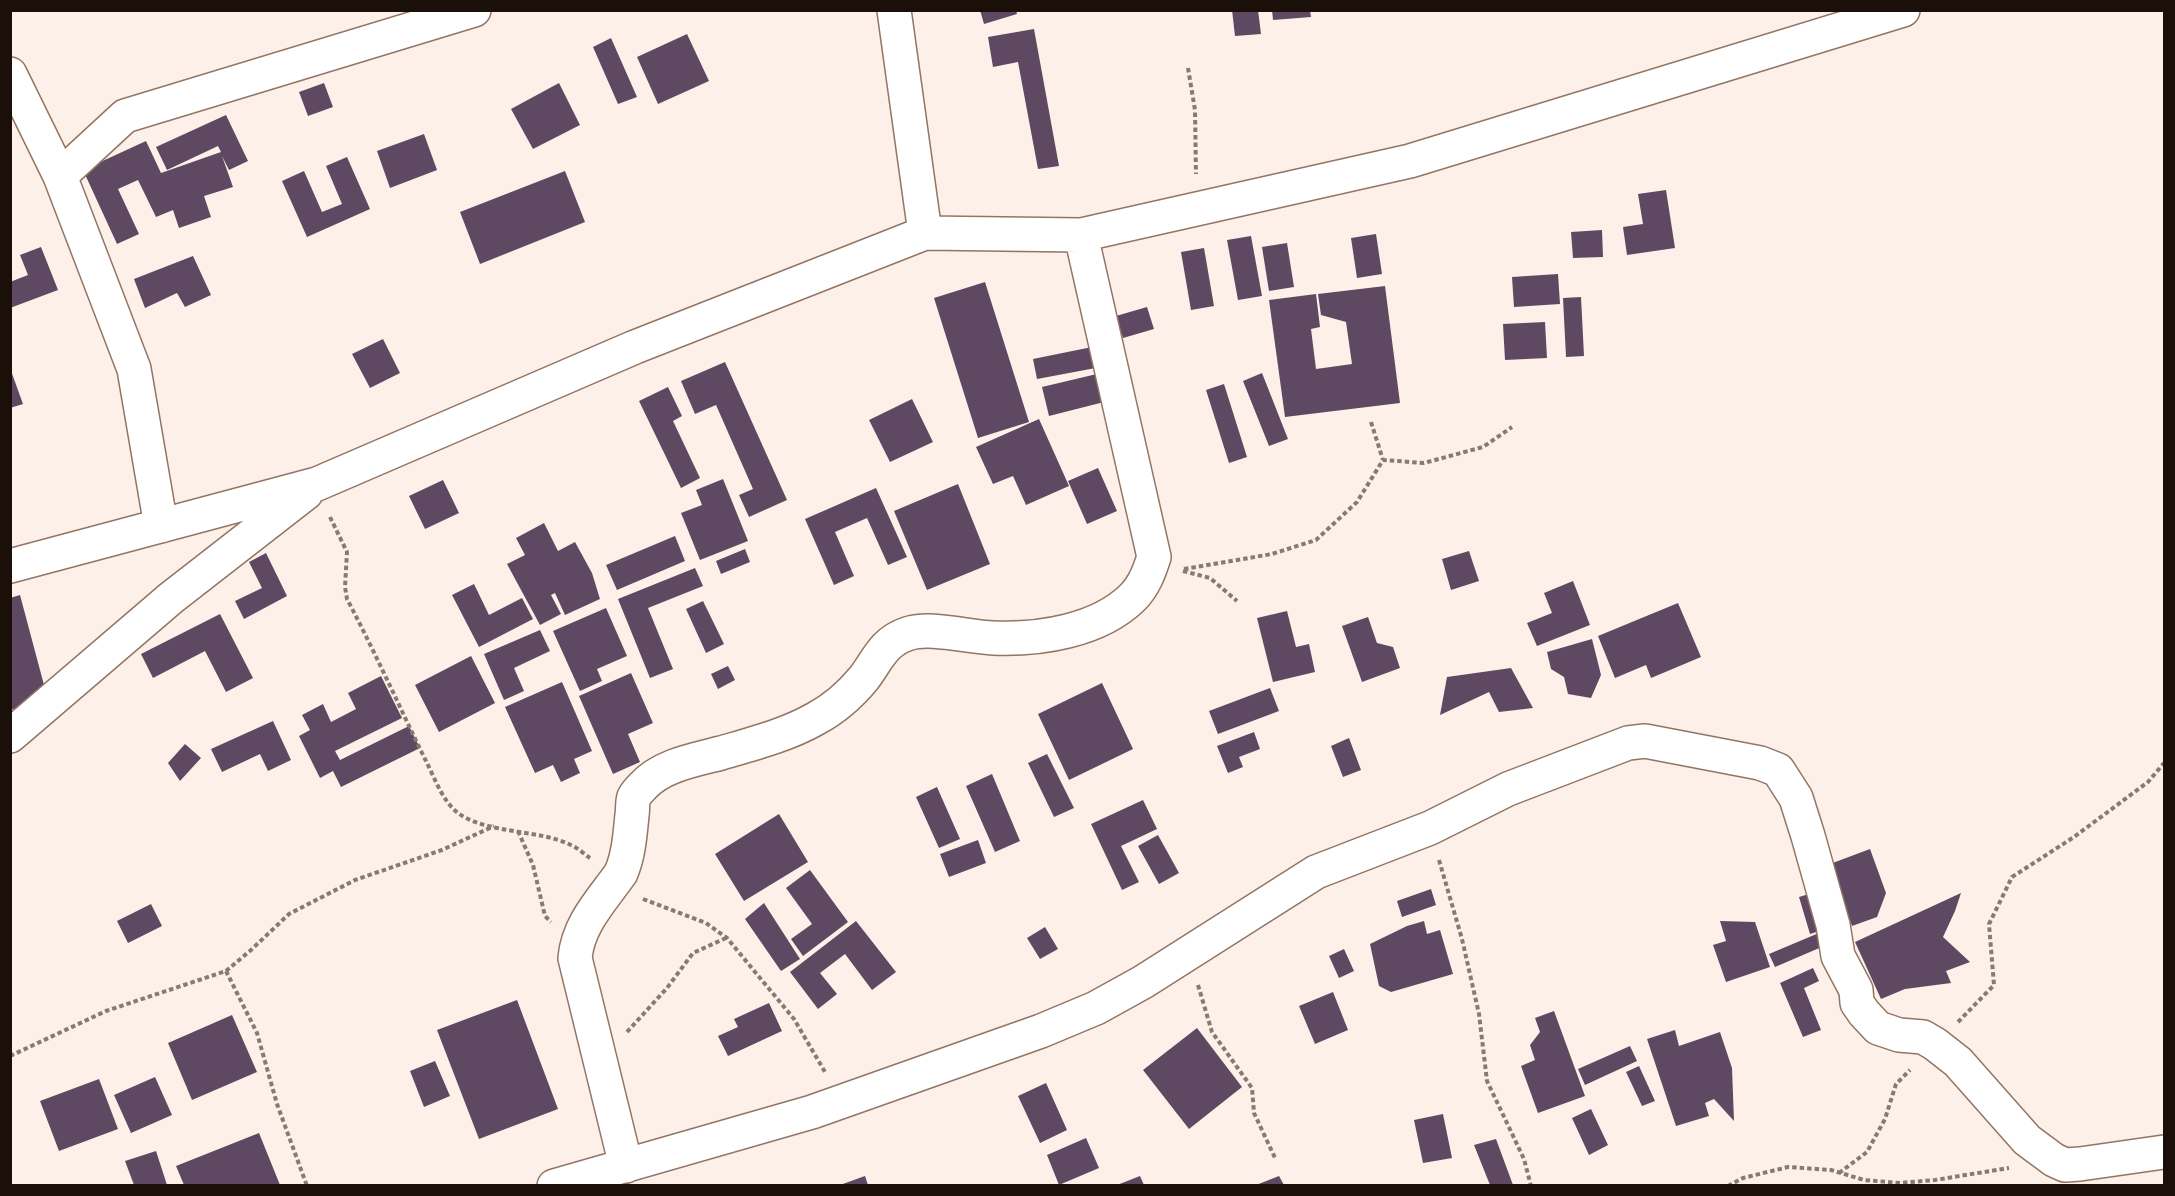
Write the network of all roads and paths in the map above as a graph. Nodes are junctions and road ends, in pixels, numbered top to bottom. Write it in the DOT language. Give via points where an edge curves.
graph roads {
  1 [pos="474,10"];
  2 [pos="894,10"];
  3 [pos="1904,10"];
  4 [pos="1188,68"];
  5 [pos="10,74"];
  6 [pos="60,176"];
  7 [pos="1196,208"];
  8 [pos="925,233"];
  9 [pos="1081,235"];
  10 [pos="1371,422"];
  11 [pos="1512,427"];
  12 [pos="1383,460"];
  13 [pos="317,484"];
  14 [pos="161,526"];
  15 [pos="10,566"];
  16 [pos="1237,601"];
  17 [pos="10,736"];
  18 [pos="2164,764"];
  19 [pos="494,826"];
  20 [pos="1430,828"];
  21 [pos="518,830"];
  22 [pos="615,881"];
  23 [pos="727,938"];
  24 [pos="576,947"];
  25 [pos="1191,952"];
  26 [pos="226,971"];
  27 [pos="1935,1044"];
  28 [pos="10,1056"];
  29 [pos="602,1071"];
  30 [pos="842,1101"];
  31 [pos="2164,1152"];
  32 [pos="1276,1160"];
  33 [pos="2054,1160"];
  34 [pos="626,1166"];
  35 [pos="1839,1173"];
  36 [pos="307,1185"];
  37 [pos="554,1185"];
  38 [pos="1531,1185"];
  39 [pos="1728,1185"];
  1 -- 6 [label="street" via="125,116"];
  2 -- 8 [label="street"];
  3 -- 7 [label="street" via="1410,161"];
  4 -- 7 [label="path" via="1195,110"];
  5 -- 6 [label="street"];
  6 -- 14 [label="street" via="134,369"];
  7 -- 9 [label="street"];
  8 -- 9 [label="street"];
  8 -- 13 [label="street" via="634,347"];
  9 -- 22 [label="street" via="1154,557 1148,576 1134,596 1114,613 1088,626 1048,634 994,638 926,632 900,637 879,653 844,700 814,720 764,740 685,763 659,773 645,784 634,796 625,862"];
  10 -- 12 [label="path"];
  11 -- 12 [label="path" via="1483,447 1424,463"];
  12 -- 16 [label="path" via="1357,502 1316,540 1272,554 1179,570 1210,578"];
  13 -- 14 [label="street"];
  13 -- 17 [label="street" via="171,598"];
  13 -- 19 [label="path" via="347,552 347,599 440,789 458,813"];
  14 -- 15 [label="street"];
  18 -- 27 [label="path" via="2148,782 2093,823 2012,877 1989,924 1994,985"];
  19 -- 21 [label="path"];
  19 -- 26 [label="path" via="442,850 355,880 289,914"];
  20 -- 25 [label="street" via="1316,872"];
  20 -- 27 [label="street" via="1508,789 1628,743 1668,744 1771,766 1778,770 1796,798 1833,925 1838,956 1856,990 1857,1003 1878,1028 1923,1037"];
  20 -- 38 [label="path" via="1479,1014 1487,1081 1524,1159"];
  21 -- 22 [label="path" via="574,846"];
  21 -- 24 [label="path" via="533,865 545,916"];
  22 -- 23 [label="path" via="643,899 706,923"];
  22 -- 24 [label="street" via="582,928"];
  23 -- 29 [label="path" via="693,953 609,1055"];
  23 -- 30 [label="path" via="794,1019"];
  24 -- 29 [label="street" via="576,967"];
  25 -- 30 [label="street" via="1096,1008"];
  25 -- 32 [label="path" via="1212,1032 1252,1088 1254,1113"];
  26 -- 28 [label="path" via="106,1011"];
  26 -- 36 [label="path" via="257,1033 277,1104"];
  27 -- 33 [label="street" via="1958,1062 2027,1140"];
  27 -- 35 [label="path" via="1896,1084 1886,1119 1867,1152"];
  29 -- 34 [label="street"];
  30 -- 34 [label="street"];
  31 -- 33 [label="street" via="2080,1164 2065,1165"];
  33 -- 35 [label="path" via="1900,1183"];
  34 -- 37 [label="street"];
  35 -- 39 [label="path" via="1788,1167"];
}
